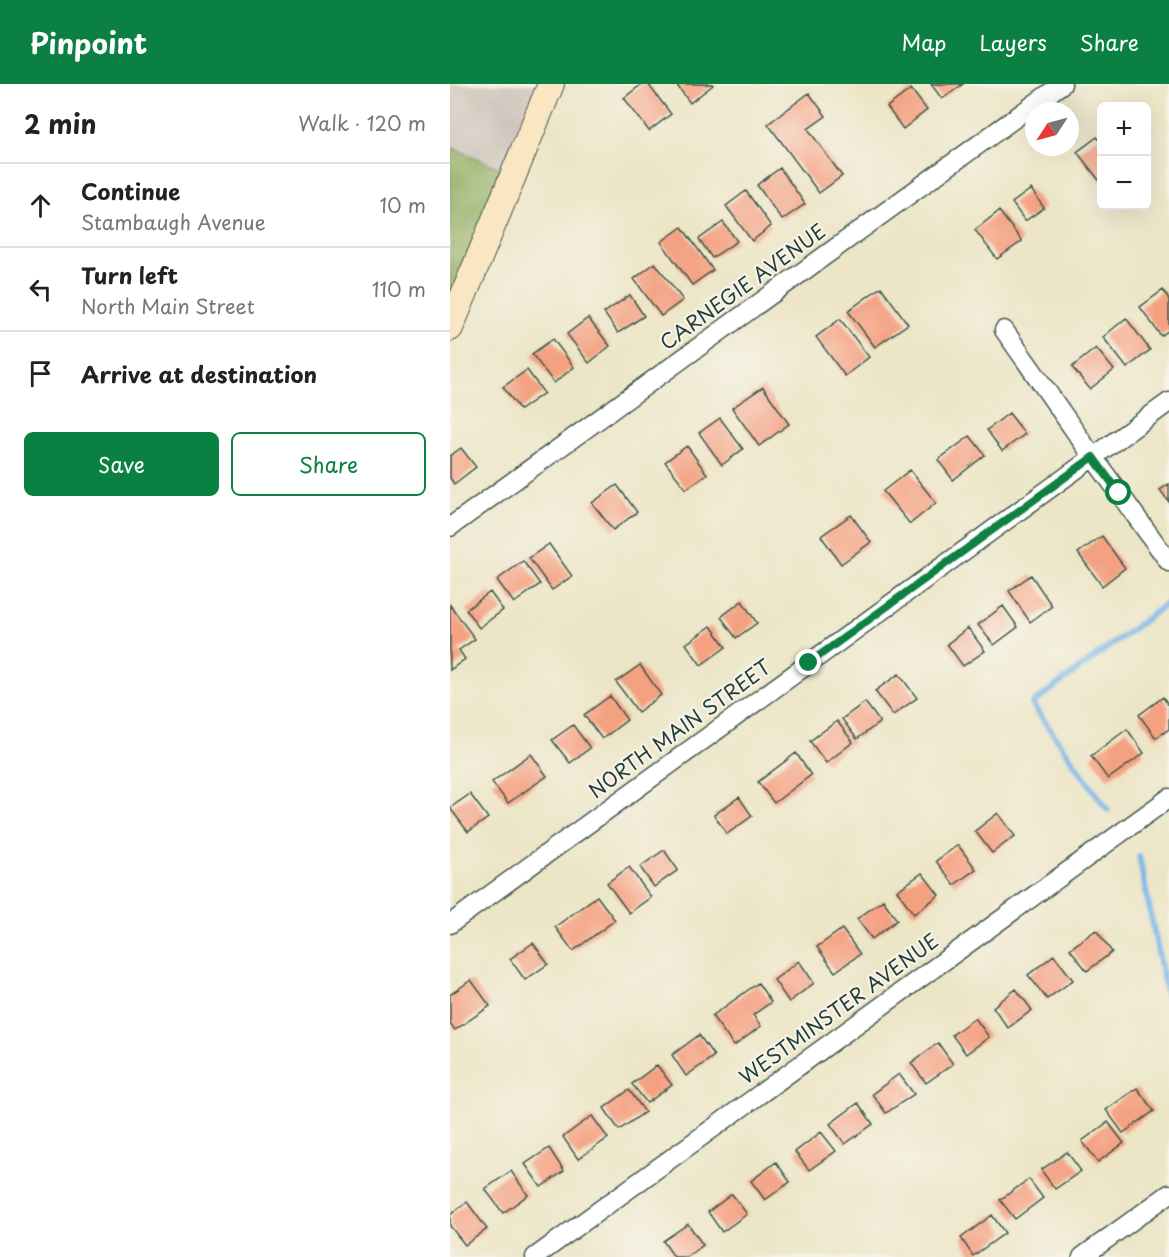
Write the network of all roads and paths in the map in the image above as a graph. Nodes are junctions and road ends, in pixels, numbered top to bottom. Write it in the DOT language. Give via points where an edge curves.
graph roads {
  1 [pos="551,84"];
  2 [pos="1062,84"];
  3 [pos="450,328"];
  4 [pos="1004,330"];
  5 [pos="1169,402"];
  6 [pos="1093,457"];
  7 [pos="450,527"];
  8 [pos="1169,562"];
  9 [pos="1169,798"];
  10 [pos="450,924"];
  11 [pos="1169,1194"];
  12 [pos="535,1257"];
  13 [pos="1082,1257"];
  1 -- 3 [label="street"];
  2 -- 7 [label="street, CARNEGIE AVENUE"];
  4 -- 6 [label="street"];
  5 -- 6 [label="street, NORTH MAIN STREET"];
  6 -- 8 [label="street"];
  6 -- 10 [label="street, NORTH MAIN STREET"];
  9 -- 12 [label="street, WESTMINSTER AVENUE"];
  11 -- 13 [label="street"];
}
